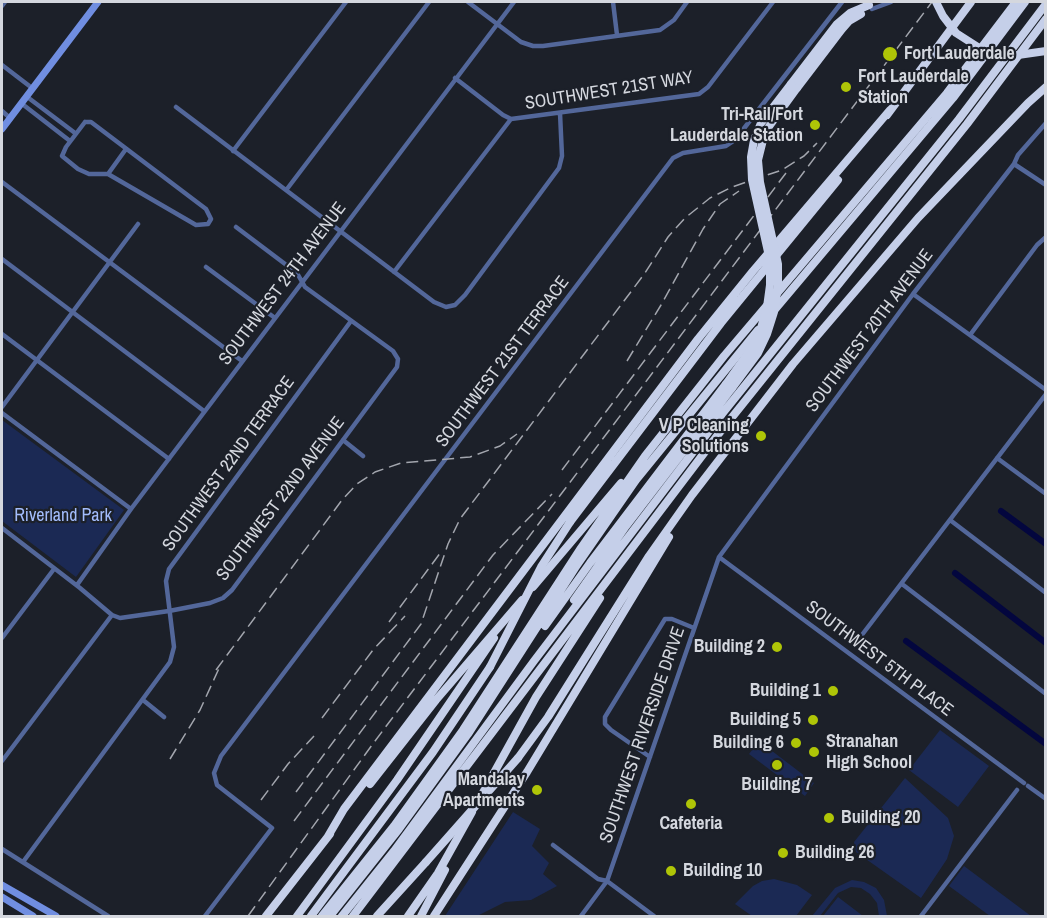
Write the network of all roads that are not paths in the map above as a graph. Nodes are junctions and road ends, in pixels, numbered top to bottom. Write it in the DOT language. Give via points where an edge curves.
graph roads {
  1 [pos="5,2"];
  2 [pos="98,2"];
  3 [pos="346,2"];
  4 [pos="429,2"];
  5 [pos="468,2"];
  6 [pos="514,2"];
  7 [pos="613,2"];
  8 [pos="687,2"];
  9 [pos="773,2"];
  10 [pos="842,2"];
  11 [pos="891,2"];
  12 [pos="936,2"];
  13 [pos="971,2"];
  14 [pos="1016,2"];
  15 [pos="1025,2"];
  16 [pos="1046,4"];
  17 [pos="873,5"];
  18 [pos="2,6"];
  19 [pos="1046,19"];
  20 [pos="497,24"];
  21 [pos="617,36"];
  22 [pos="1046,51"];
  23 [pos="2,65"];
  24 [pos="455,78"];
  25 [pos="1046,81"];
  26 [pos="1046,87"];
  27 [pos="32,88"];
  28 [pos="26,96"];
  29 [pos="21,103"];
  30 [pos="1028,103"];
  31 [pos="176,107"];
  32 [pos="890,110"];
  33 [pos="2,111"];
  34 [pos="560,113"];
  35 [pos="10,118"];
  36 [pos="511,119"];
  37 [pos="1046,123"];
  38 [pos="2,129"];
  39 [pos="75,133"];
  40 [pos="70,141"];
  41 [pos="126,149"];
  42 [pos="233,151"];
  43 [pos="1014,164"];
  44 [pos="108,174"];
  45 [pos="2,182"];
  46 [pos="1046,185"];
  47 [pos="287,189"];
  48 [pos="138,224"];
  49 [pos="236,227"];
  50 [pos="341,230"];
  51 [pos="1046,237"];
  52 [pos="2,259"];
  53 [pos="109,262"];
  54 [pos="206,267"];
  55 [pos="394,272"];
  56 [pos="301,282"];
  57 [pos="913,294"];
  58 [pos="72,312"];
  59 [pos="275,318"];
  60 [pos="351,321"];
  61 [pos="2,334"];
  62 [pos="970,335"];
  63 [pos="36,360"];
  64 [pos="242,361"];
  65 [pos="729,386"];
  66 [pos="1046,392"];
  67 [pos="2,407"];
  68 [pos="204,411"];
  69 [pos="2,413"];
  70 [pos="343,440"];
  71 [pos="363,456"];
  72 [pos="645,456"];
  73 [pos="997,458"];
  74 [pos="169,459"];
  75 [pos="711,472"];
  76 [pos="1046,494"];
  77 [pos="131,509"];
  78 [pos="950,520"];
  79 [pos="2,528"];
  80 [pos="627,554"];
  81 [pos="719,557"];
  82 [pos="54,569"];
  83 [pos="902,584"];
  84 [pos="77,585"];
  85 [pos="1046,593"];
  86 [pos="169,611"];
  87 [pos="513,611"];
  88 [pos="112,615"];
  89 [pos="693,628"];
  90 [pos="2,638"];
  91 [pos="855,644"];
  92 [pos="534,661"];
  93 [pos="1046,694"];
  94 [pos="143,700"];
  95 [pos="490,701"];
  96 [pos="164,717"];
  97 [pos="650,757"];
  98 [pos="2,761"];
  99 [pos="1017,790"];
  100 [pos="1046,799"];
  101 [pos="465,826"];
  102 [pos="327,838"];
  103 [pos="553,845"];
  104 [pos="2,849"];
  105 [pos="22,862"];
  106 [pos="607,881"];
  107 [pos="2,885"];
  108 [pos="2,897"];
  109 [pos="33,916"];
  110 [pos="56,916"];
  111 [pos="108,916"];
  112 [pos="205,916"];
  113 [pos="266,916"];
  114 [pos="297,916"];
  115 [pos="311,916"];
  116 [pos="322,916"];
  117 [pos="330,916"];
  118 [pos="342,916"];
  119 [pos="353,916"];
  120 [pos="377,916"];
  121 [pos="408,916"];
  122 [pos="422,916"];
  123 [pos="434,916"];
  124 [pos="581,916"];
  125 [pos="654,916"];
  126 [pos="921,916"];
  1 -- 18 [label="street"];
  2 -- 27 [label="street"];
  3 -- 42 [label="street"];
  4 -- 47 [label="street"];
  5 -- 20 [label="street"];
  6 -- 20 [label="street, SOUTHWEST 24TH AVENUE"];
  7 -- 21 [label="street"];
  8 -- 21 [label="street" via="674,20 660,30"];
  9 -- 34 [label="street, SOUTHWEST 21ST WAY" via="699,94"];
  10 -- 112 [label="street, SOUTHWEST 21ST TERRACE" via="732,143 673,158 221,756 214,776 218,787 272,828"];
  11 -- 17 [label="street"];
  12 -- 22 [label="highway, bridge" via="956,33 981,49 1011,56"];
  13 -- 32 [label="highway"];
  14 -- 72 [label="highway" via="947,93 724,356"];
  15 -- 95 [label="highway" via="953,98 650,462 575,568"];
  16 -- 92 [label="highway" via="959,119 722,414"];
  17 -- 65 [label="highway, bridge" via="846,25 794,86 765,132 758,160 759,176 777,257 776,303 761,347"];
  19 -- 80 [label="highway"];
  20 -- 21 [label="street" via="533,46"];
  20 -- 24 [label="street, SOUTHWEST 24TH AVENUE"];
  23 -- 27 [label="street"];
  24 -- 36 [label="street, SOUTHWEST 21ST WAY"];
  24 -- 50 [label="street, SOUTHWEST 24TH AVENUE"];
  25 -- 30 [label="highway"];
  26 -- 30 [label="highway"];
  27 -- 28 [label="street"];
  28 -- 29 [label="street"];
  28 -- 39 [label="street"];
  29 -- 35 [label="street"];
  29 -- 40 [label="street"];
  30 -- 75 [label="highway" via="870,272 793,364"];
  31 -- 42 [label="street"];
  32 -- 102 [label="highway" via="698,339 357,791"];
  32 -- 115 [label="highway, bridge" via="706,342 570,522 541,567 490,667 433,752"];
  33 -- 35 [label="street"];
  34 -- 36 [label="street, SOUTHWEST 21ST WAY"];
  34 -- 55 [label="street" via="559,168 455,305 446,307 434,302"];
  35 -- 38 [label="street"];
  36 -- 55 [label="street"];
  37 -- 43 [label="street, SOUTHWEST 20TH AVENUE"];
  39 -- 40 [label="street"];
  39 -- 41 [label="street" via="85,122 91,122"];
  40 -- 44 [label="street" via="62,156 89,174"];
  41 -- 44 [label="street"];
  41 -- 44 [label="street" via="206,209 211,219 208,224 196,225"];
  42 -- 47 [label="street"];
  43 -- 46 [label="street"];
  43 -- 57 [label="street, SOUTHWEST 20TH AVENUE"];
  45 -- 53 [label="street"];
  47 -- 50 [label="street"];
  48 -- 53 [label="street"];
  49 -- 56 [label="street" via="297,273"];
  50 -- 55 [label="street"];
  50 -- 56 [label="street, SOUTHWEST 24TH AVENUE"];
  51 -- 62 [label="street"];
  52 -- 58 [label="street"];
  53 -- 58 [label="street"];
  53 -- 64 [label="street"];
  54 -- 59 [label="street"];
  56 -- 59 [label="street, SOUTHWEST 24TH AVENUE"];
  56 -- 60 [label="street"];
  57 -- 62 [label="street"];
  57 -- 81 [label="street, SOUTHWEST 20TH AVENUE"];
  58 -- 63 [label="street"];
  58 -- 68 [label="street"];
  59 -- 64 [label="street, SOUTHWEST 24TH AVENUE"];
  60 -- 70 [label="street, SOUTHWEST 22ND AVENUE" via="393,351 398,359 397,366"];
  60 -- 86 [label="street, SOUTHWEST 22ND TERRACE" via="169,569"];
  61 -- 63 [label="street"];
  62 -- 66 [label="street"];
  63 -- 67 [label="street"];
  63 -- 74 [label="street"];
  64 -- 68 [label="street, SOUTHWEST 24TH AVENUE"];
  65 -- 92 [label="highway" via="626,526"];
  65 -- 95 [label="highway" via="580,576"];
  66 -- 73 [label="street"];
  68 -- 74 [label="street, SOUTHWEST 24TH AVENUE"];
  69 -- 77 [label="street"];
  70 -- 71 [label="street"];
  70 -- 86 [label="street, SOUTHWEST 22ND AVENUE" via="232,590 210,603"];
  72 -- 87 [label="highway"];
  72 -- 116 [label="highway" via="463,730 394,826"];
  73 -- 76 [label="street"];
  73 -- 78 [label="street"];
  74 -- 77 [label="street, SOUTHWEST 24TH AVENUE"];
  75 -- 120 [label="highway, bridge" via="645,562 518,758"];
  75 -- 123 [label="highway" via="496,823"];
  77 -- 84 [label="street, SOUTHWEST 24TH AVENUE"];
  78 -- 83 [label="street"];
  78 -- 85 [label="street"];
  79 -- 82 [label="street"];
  80 -- 101 [label="highway" via="536,697"];
  80 -- 119 [label="highway"];
  81 -- 89 [label="street, SOUTHWEST RIVERSIDE DRIVE"];
  81 -- 100 [label="street, SOUTHWEST 5TH PLACE"];
  82 -- 84 [label="street"];
  82 -- 90 [label="street"];
  83 -- 91 [label="street"];
  83 -- 93 [label="street"];
  84 -- 88 [label="street"];
  86 -- 88 [label="street" via="120,618"];
  86 -- 94 [label="street" via="174,647 170,662"];
  87 -- 102 [label="highway" via="436,700"];
  87 -- 114 [label="highway" via="414,756"];
  88 -- 98 [label="street"];
  89 -- 97 [label="street, SOUTHWEST RIVERSIDE DRIVE"];
  89 -- 97 [label="street" via="665,619 605,717 611,730"];
  92 -- 118 [label="highway"];
  94 -- 96 [label="street"];
  94 -- 105 [label="street"];
  95 -- 117 [label="highway" via="410,814"];
  97 -- 106 [label="street, SOUTHWEST RIVERSIDE DRIVE"];
  99 -- 126 [label="street"];
  101 -- 121 [label="highway"];
  101 -- 122 [label="highway"];
  102 -- 113 [label="highway"];
  103 -- 106 [label="street" via="598,879"];
  104 -- 105 [label="street"];
  105 -- 111 [label="street"];
  106 -- 124 [label="street, SOUTHWEST RIVERSIDE DRIVE"];
  106 -- 125 [label="street"];
  107 -- 110 [label="street"];
  108 -- 109 [label="street"];
}
